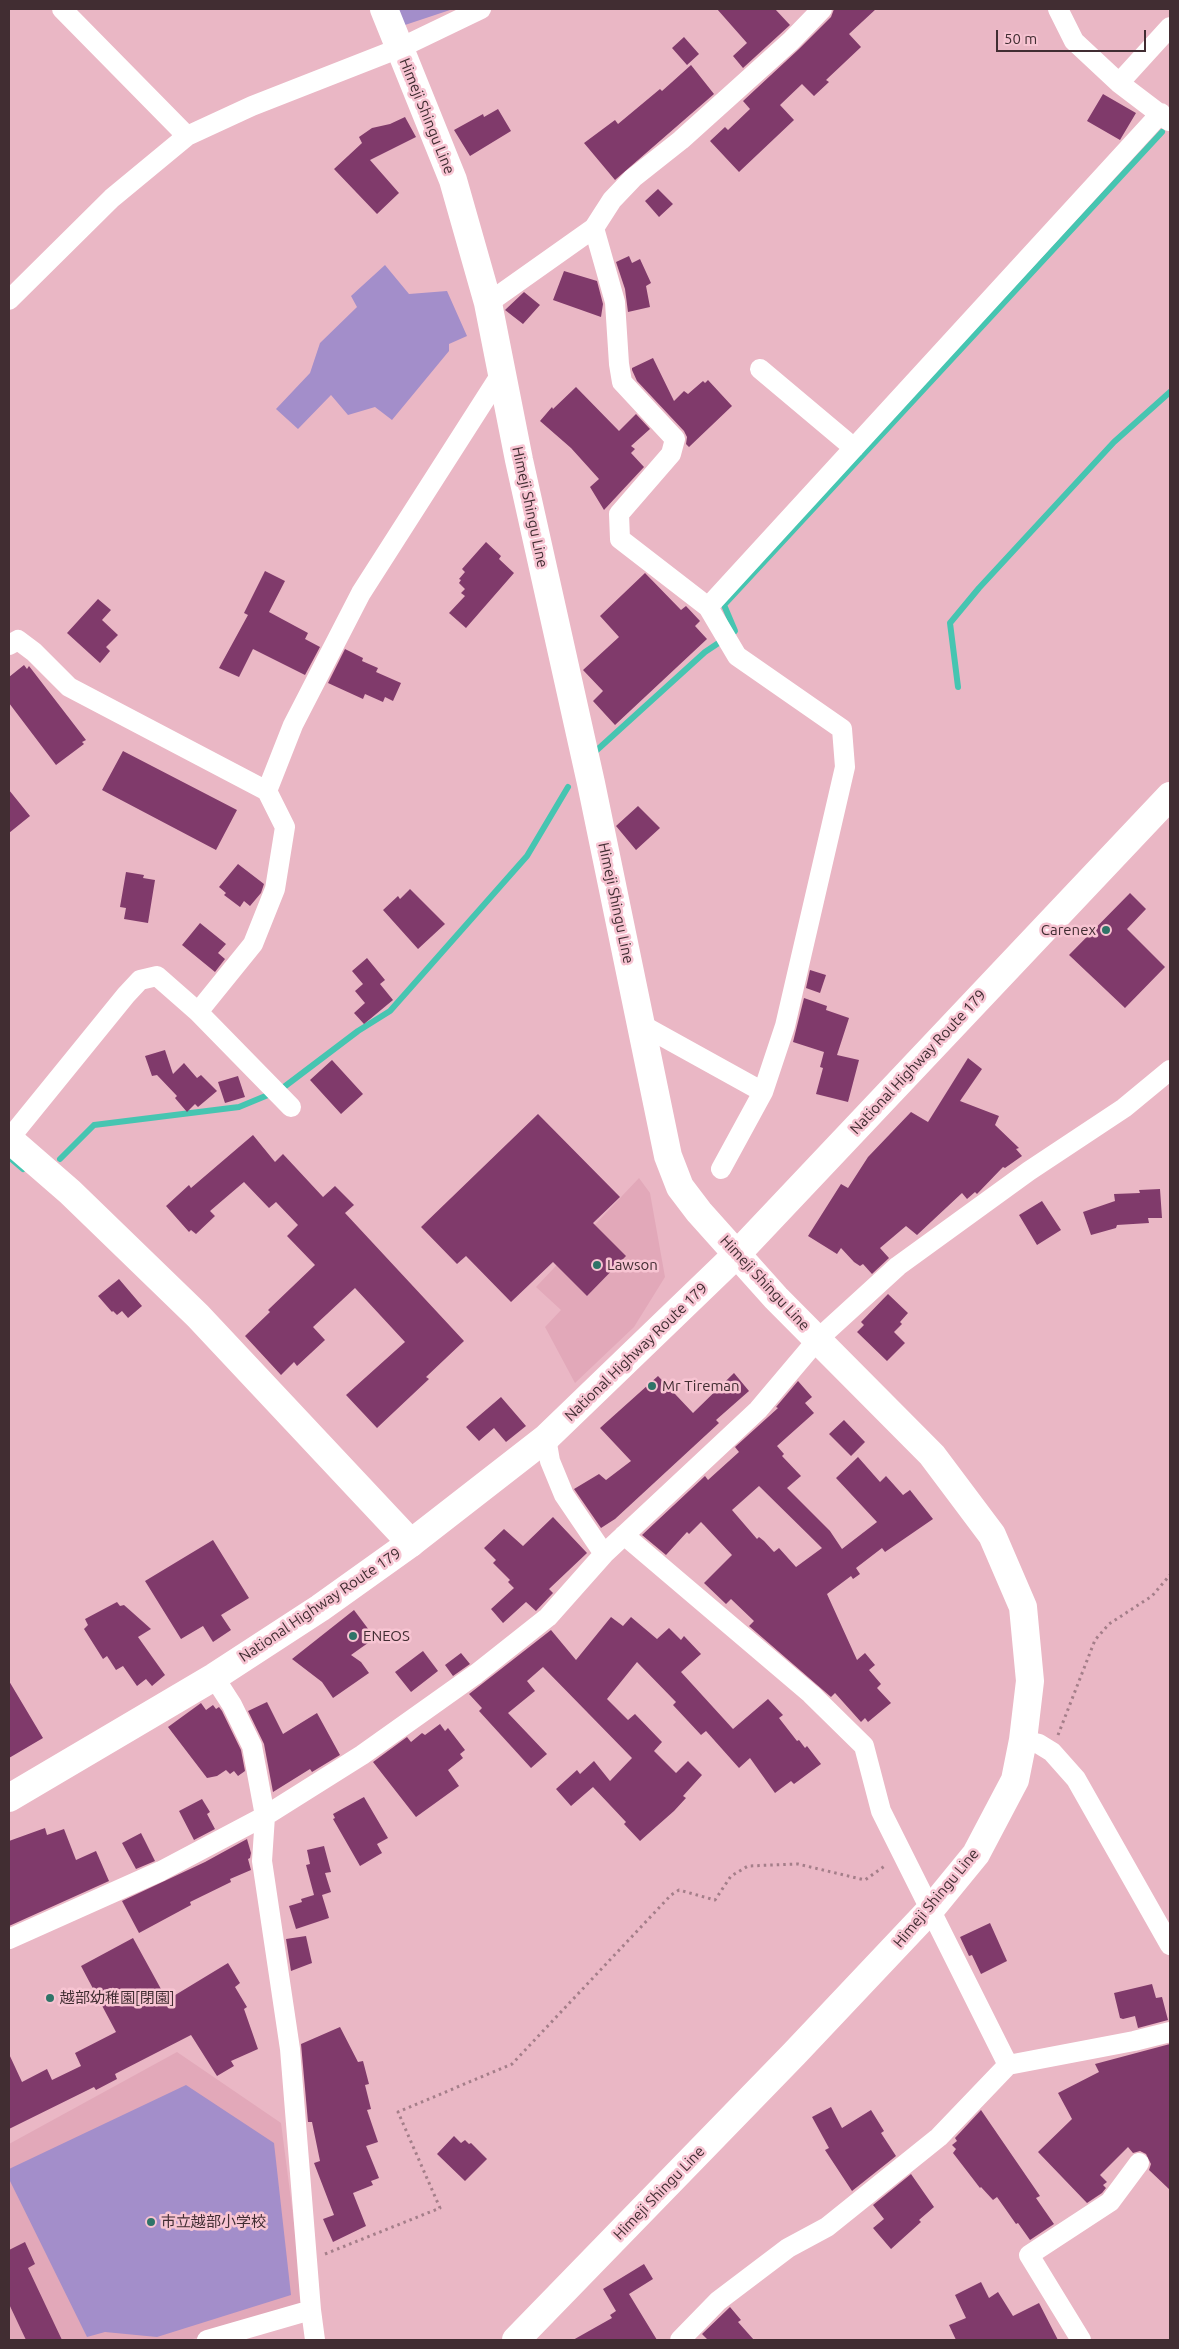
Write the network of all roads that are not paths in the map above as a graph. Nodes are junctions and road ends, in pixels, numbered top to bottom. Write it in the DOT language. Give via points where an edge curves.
graph roads {
  1 [pos="62,9"];
  2 [pos="384,9"];
  3 [pos="481,9"];
  4 [pos="822,9"];
  5 [pos="1058,9"];
  6 [pos="1170,27"];
  7 [pos="400,48"];
  8 [pos="1119,83"];
  9 [pos="1165,118"];
  10 [pos="187,136"];
  11 [pos="594,228"];
  12 [pos="9,300"];
  13 [pos="488,303"];
  14 [pos="760,370"];
  15 [pos="503,371"];
  16 [pos="854,448"];
  17 [pos="708,607"];
  18 [pos="9,644"];
  19 [pos="267,791"];
  20 [pos="1170,796"];
  21 [pos="198,1012"];
  22 [pos="642,1025"];
  23 [pos="1170,1070"];
  24 [pos="763,1092"];
  25 [pos="290,1107"];
  26 [pos="9,1139"];
  27 [pos="721,1169"];
  28 [pos="738,1254"];
  29 [pos="818,1339"];
  30 [pos="546,1438"];
  31 [pos="624,1535"];
  32 [pos="411,1543"];
  33 [pos="604,1554"];
  34 [pos="214,1677"];
  35 [pos="1023,1740"];
  36 [pos="9,1798"];
  37 [pos="265,1816"];
  38 [pos="931,1909"];
  39 [pos="1168,1937"];
  40 [pos="9,1939"];
  41 [pos="1170,2032"];
  42 [pos="1008,2065"];
  43 [pos="1140,2163"];
  44 [pos="311,2310"];
  45 [pos="206,2340"];
  46 [pos="315,2340"];
  47 [pos="516,2340"];
  48 [pos="680,2340"];
  49 [pos="1081,2340"];
  1 -- 10 [label="street"];
  2 -- 7 [label="main road, Himeji Shingu Line"];
  3 -- 7 [label="street"];
  4 -- 11 [label="street" via="682,140 633,178 612,200"];
  5 -- 8 [label="street" via="1074,41"];
  6 -- 8 [label="street"];
  7 -- 10 [label="street" via="252,106"];
  7 -- 13 [label="main road, Himeji Shingu Line" via="453,180"];
  8 -- 9 [label="street"];
  9 -- 16 [label="street"];
  10 -- 12 [label="street" via="112,198"];
  11 -- 13 [label="street"];
  11 -- 17 [label="street" via="615,302 622,382 675,438 670,454 619,514 620,539"];
  13 -- 15 [label="main road, Himeji Shingu Line"];
  14 -- 16 [label="street"];
  15 -- 19 [label="street" via="361,594 293,725"];
  15 -- 22 [label="main road, Himeji Shingu Line" via="519,460"];
  16 -- 17 [label="street"];
  17 -- 24 [label="street" via="737,656 842,729 845,767 785,1026"];
  18 -- 19 [label="street" via="18,640 69,687"];
  19 -- 21 [label="street" via="285,827 275,890 254,944"];
  20 -- 28 [label="main road, National Highway Route 179"];
  21 -- 25 [label="street"];
  21 -- 26 [label="street" via="157,976 140,980"];
  22 -- 24 [label="street"];
  22 -- 28 [label="main road, Himeji Shingu Line" via="668,1156 680,1186"];
  23 -- 29 [label="street" via="1124,1108 1029,1171 898,1266"];
  24 -- 27 [label="street"];
  26 -- 32 [label="main road" via="70,1192 198,1316"];
  28 -- 29 [label="main road, Himeji Shingu Line"];
  28 -- 30 [label="main road, National Highway Route 179"];
  29 -- 31 [label="street" via="758,1410"];
  29 -- 35 [label="main road, Himeji Shingu Line" via="932,1455 992,1534 1023,1607 1030,1681"];
  30 -- 32 [label="main road, National Highway Route 179"];
  30 -- 33 [label="street" via="550,1461 564,1495"];
  31 -- 33 [label="street"];
  31 -- 38 [label="street" via="811,1694 864,1746 881,1811"];
  32 -- 34 [label="main road, National Highway Route 179" via="320,1608"];
  33 -- 37 [label="street" via="548,1617 476,1674 362,1755"];
  34 -- 36 [label="main road, National Highway Route 179"];
  34 -- 37 [label="street" via="232,1704 252,1746"];
  35 -- 38 [label="main road, Himeji Shingu Line" via="1014,1780 976,1854"];
  35 -- 39 [label="street" via="1052,1752 1076,1779"];
  37 -- 40 [label="street" via="161,1871"];
  37 -- 44 [label="street" via="262,1861 290,2049"];
  38 -- 42 [label="street"];
  38 -- 47 [label="main road, Himeji Shingu Line"];
  41 -- 42 [label="street" via="1134,2042"];
  42 -- 48 [label="street" via="939,2136 827,2227 788,2248 718,2301"];
  43 -- 49 [label="street" via="1110,2202 1028,2255"];
  44 -- 45 [label="street"];
  44 -- 46 [label="street"];
}
